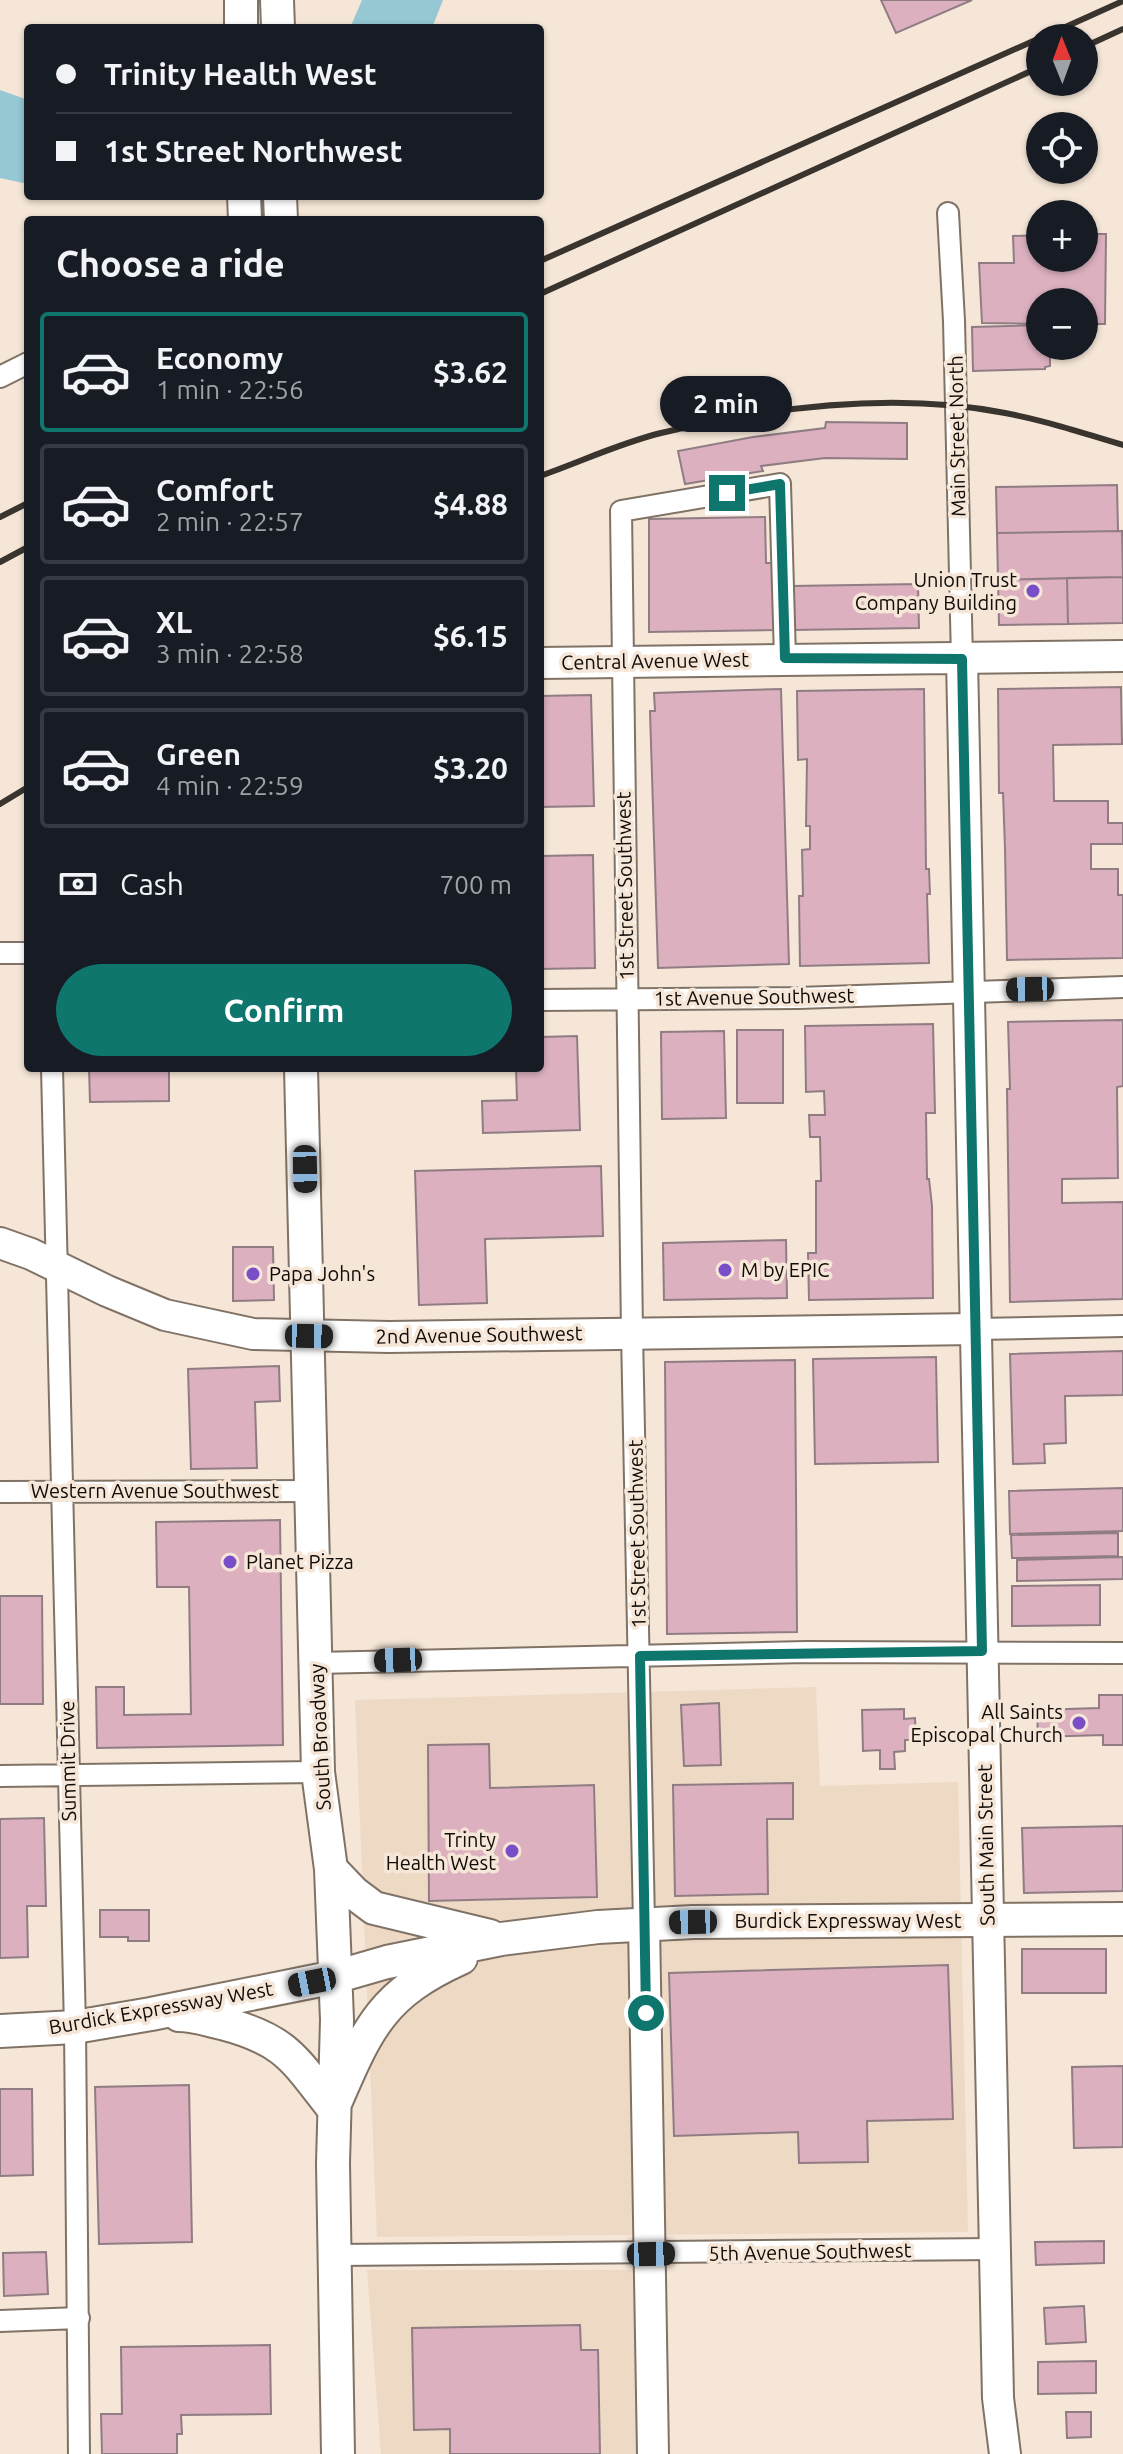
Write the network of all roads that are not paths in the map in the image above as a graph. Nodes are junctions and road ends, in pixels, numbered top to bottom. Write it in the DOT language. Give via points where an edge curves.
graph roads {
  1 [pos="241,0"];
  2 [pos="277,0"];
  3 [pos="241,24"];
  4 [pos="278,24"];
  5 [pos="948,213"];
  6 [pos="24,365"];
  7 [pos="0,377"];
  8 [pos="1123,656"];
  9 [pos="785,658"];
  10 [pos="962,659"];
  11 [pos="622,662"];
  12 [pos="544,663"];
  13 [pos="0,953"];
  14 [pos="24,953"];
  15 [pos="1123,987"];
  16 [pos="968,991"];
  17 [pos="627,999"];
  18 [pos="544,1000"];
  19 [pos="52,1072"];
  20 [pos="301,1072"];
  21 [pos="0,1243"];
  22 [pos="57,1267"];
  23 [pos="1123,1326"];
  24 [pos="975,1329"];
  25 [pos="632,1333"];
  26 [pos="309,1336"];
  27 [pos="311,1491"];
  28 [pos="0,1492"];
  29 [pos="63,1492"];
  30 [pos="982,1651"];
  31 [pos="1123,1653"];
  32 [pos="640,1656"];
  33 [pos="315,1663"];
  34 [pos="318,1772"];
  35 [pos="0,1776"];
  36 [pos="69,1776"];
  37 [pos="331,1869"];
  38 [pos="1123,1919"];
  39 [pos="987,1920"];
  40 [pos="644,1923"];
  41 [pos="501,1939"];
  42 [pos="335,1977"];
  43 [pos="151,2014"];
  44 [pos="75,2027"];
  45 [pos="0,2031"];
  46 [pos="333,2108"];
  47 [pos="996,2249"];
  48 [pos="651,2254"];
  49 [pos="335,2255"];
  50 [pos="79,2318"];
  51 [pos="0,2321"];
  52 [pos="79,2454"];
  53 [pos="338,2454"];
  54 [pos="653,2454"];
  55 [pos="1005,2454"];
  1 -- 3 [label="main road"];
  2 -- 4 [label="main road"];
  5 -- 10 [label="street, Main Street North"];
  6 -- 7 [label="street"];
  8 -- 10 [label="street, Central Avenue West"];
  9 -- 10 [label="street, Central Avenue West"];
  9 -- 11 [label="street, Central Avenue West"];
  9 -- 11 [label="street, 1st Street Southwest" via="780,484 621,511"];
  10 -- 16 [label="street, South Main Street"];
  11 -- 12 [label="street, Central Avenue West"];
  11 -- 17 [label="street, 1st Street Southwest"];
  13 -- 14 [label="street"];
  15 -- 16 [label="street, 1st Avenue Southwest"];
  16 -- 17 [label="street, 1st Avenue Southwest"];
  16 -- 24 [label="street, South Main Street"];
  17 -- 18 [label="street, 1st Avenue Southwest"];
  17 -- 25 [label="street, 1st Street Southwest"];
  19 -- 22 [label="street, Summit Drive"];
  20 -- 26 [label="main road, South Broadway"];
  21 -- 22 [label="street, 2nd Avenue Southwest"];
  22 -- 26 [label="street, 2nd Avenue Southwest" via="165,1315 253,1334"];
  22 -- 29 [label="street, Summit Drive"];
  23 -- 24 [label="street"];
  24 -- 25 [label="street, 2nd Avenue Southwest"];
  24 -- 30 [label="street, South Main Street"];
  25 -- 26 [label="street, 2nd Avenue Southwest"];
  25 -- 32 [label="street, 1st Street Southwest"];
  26 -- 27 [label="main road, South Broadway"];
  27 -- 29 [label="street, Western Avenue Southwest"];
  27 -- 33 [label="main road, South Broadway"];
  28 -- 29 [label="street, Western Avenue Southwest"];
  29 -- 36 [label="street, Summit Drive"];
  30 -- 31 [label="street"];
  30 -- 32 [label="street"];
  30 -- 39 [label="street, South Main Street"];
  32 -- 33 [label="street"];
  32 -- 40 [label="street, 1st Street Southwest"];
  33 -- 34 [label="main road, South Broadway"];
  34 -- 36 [label="street"];
  34 -- 37 [label="main road, South Broadway"];
  35 -- 36 [label="street"];
  36 -- 44 [label="street, Summit Drive"];
  37 -- 41 [label="main road" via="374,1908"];
  37 -- 42 [label="main road, South Broadway"];
  38 -- 39 [label="main road, Burdick Expressway West"];
  39 -- 40 [label="main road, Burdick Expressway West"];
  39 -- 47 [label="street, South Main Street"];
  40 -- 41 [label="main road, Burdick Expressway West"];
  40 -- 48 [label="street, 1st Street Southwest"];
  41 -- 42 [label="main road, Burdick Expressway West"];
  41 -- 46 [label="main road" via="420,1980 387,2005 360,2045"];
  42 -- 43 [label="main road, Burdick Expressway West"];
  42 -- 46 [label="main road, South Broadway"];
  43 -- 44 [label="main road, Burdick Expressway West"];
  43 -- 46 [label="main road" via="190,2015 268,2038 285,2049"];
  44 -- 45 [label="main road, Burdick Expressway West"];
  44 -- 50 [label="street, Summit Drive"];
  46 -- 49 [label="main road, South Broadway"];
  47 -- 48 [label="street, 5th Avenue Southwest"];
  47 -- 55 [label="street, South Main Street" via="998,2398"];
  48 -- 49 [label="street, 5th Avenue Southwest"];
  48 -- 54 [label="street, 1st Street Southwest"];
  49 -- 53 [label="main road, South Broadway"];
  50 -- 51 [label="street"];
  50 -- 52 [label="street, Summit Drive"];
}
